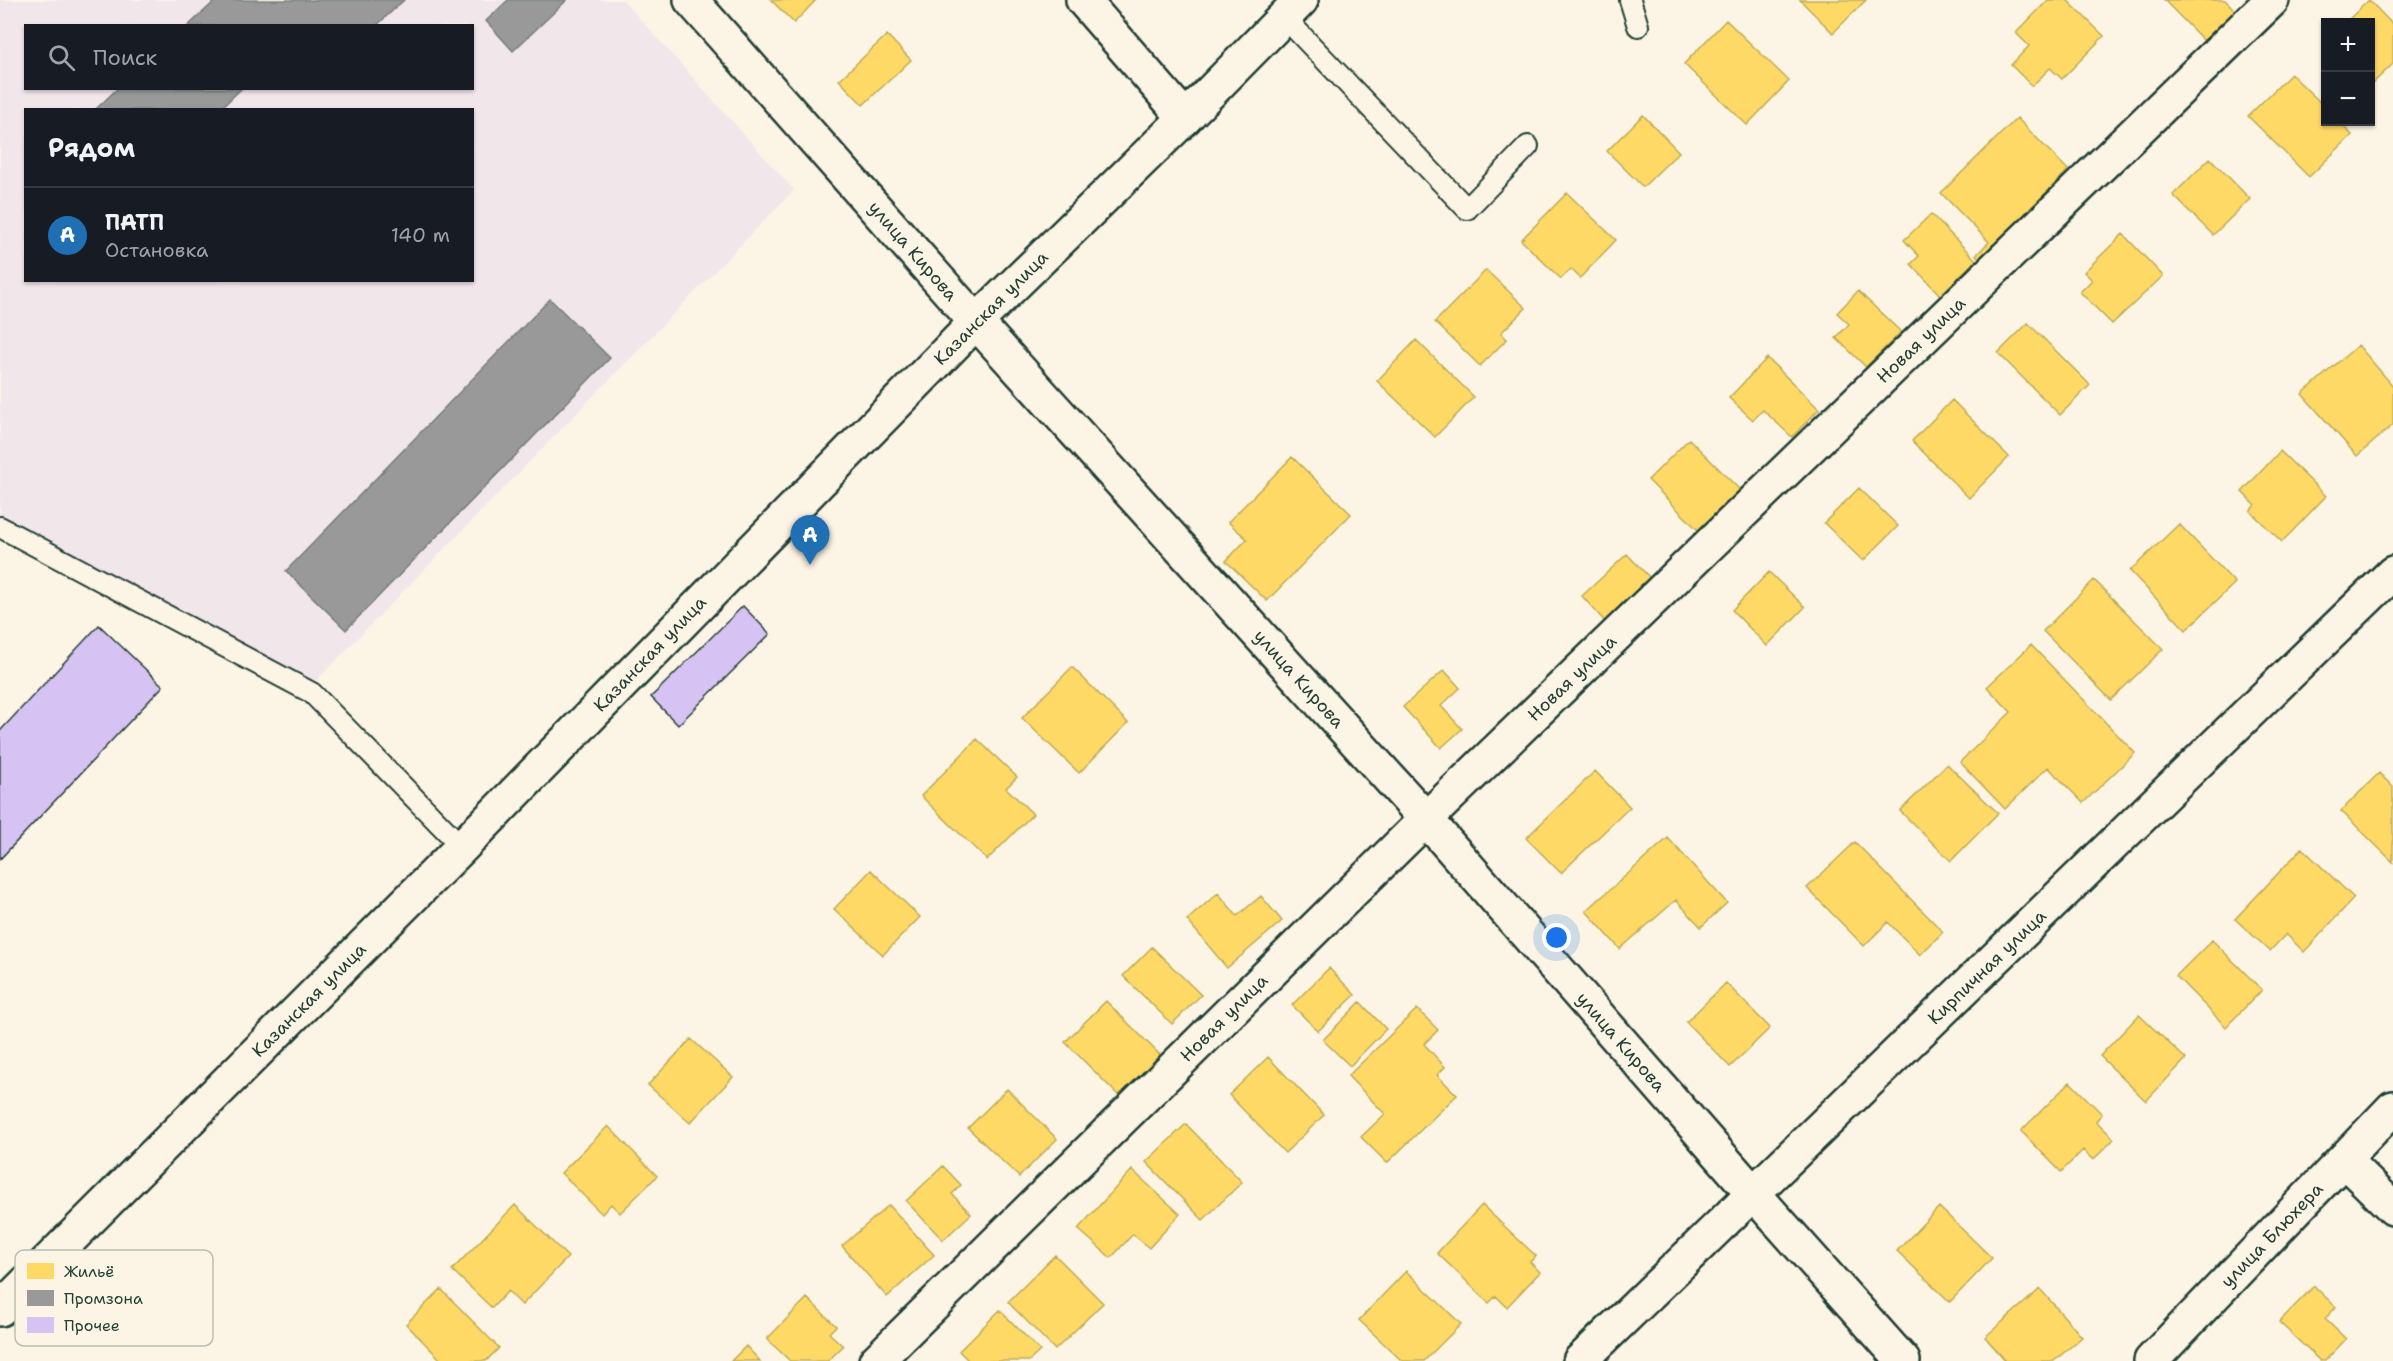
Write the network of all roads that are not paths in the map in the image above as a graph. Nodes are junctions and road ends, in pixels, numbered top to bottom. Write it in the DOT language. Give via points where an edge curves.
graph roads {
  1 [pos="691,0"];
  2 [pos="1083,0"];
  3 [pos="1630,0"];
  4 [pos="2272,0"];
  5 [pos="1292,9"];
  6 [pos="1638,26"];
  7 [pos="1185,118"];
  8 [pos="1528,146"];
  9 [pos="976,322"];
  10 [pos="0,527"];
  11 [pos="2393,573"];
  12 [pos="1426,819"];
  13 [pos="462,847"];
  14 [pos="2393,1108"];
  15 [pos="2344,1160"];
  16 [pos="1753,1193"];
  17 [pos="2393,1208"];
  18 [pos="59,1250"];
  19 [pos="15,1294"];
  20 [pos="0,1309"];
  21 [pos="876,1361"];
  22 [pos="1580,1361"];
  23 [pos="1903,1361"];
  24 [pos="2151,1361"];
  1 -- 9 [label="street, улица Кирова"];
  2 -- 7 [label="street"];
  3 -- 6 [label="lane"];
  4 -- 12 [label="street, Новая улица"];
  5 -- 7 [label="street, Казанская улица"];
  5 -- 8 [label="lane" via="1467,209"];
  7 -- 9 [label="street, Казанская улица"];
  9 -- 12 [label="street, улица Кирова"];
  9 -- 13 [label="street, Казанская улица"];
  10 -- 13 [label="lane" via="312,693"];
  11 -- 16 [label="street, Кирпичная улица"];
  12 -- 16 [label="street, улица Кирова"];
  12 -- 21 [label="street, Новая улица"];
  13 -- 18 [label="street, Казанская улица"];
  14 -- 15 [label="street, улица Блюхера"];
  15 -- 17 [label="street"];
  15 -- 24 [label="street, улица Блюхера"];
  16 -- 22 [label="street, Кирпичная улица"];
  16 -- 23 [label="street, улица Кирова"];
  19 -- 20 [label="street, Казанская улица"];
}
